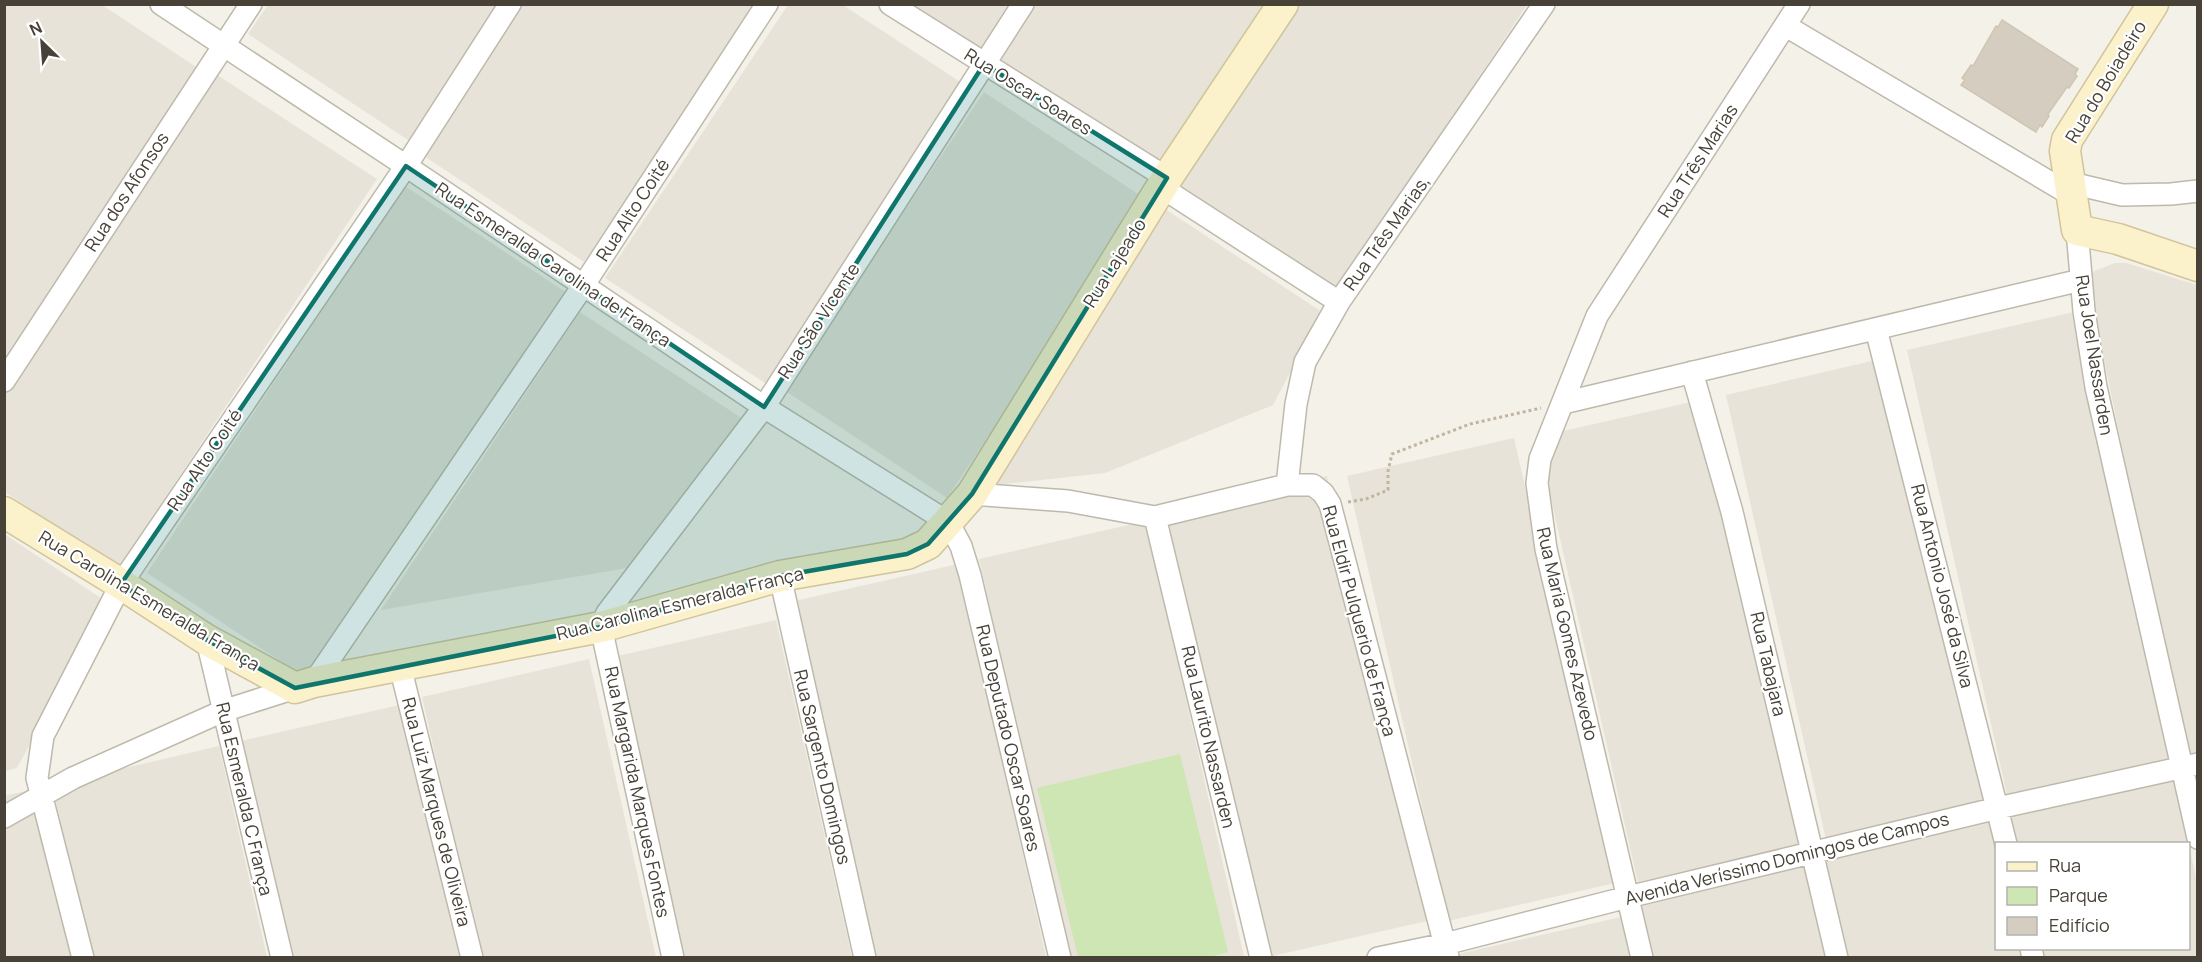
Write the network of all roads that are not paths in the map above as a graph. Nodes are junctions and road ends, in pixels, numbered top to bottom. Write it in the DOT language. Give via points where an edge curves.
graph roads {
  1 [pos="161,4"];
  2 [pos="251,4"];
  3 [pos="510,4"];
  4 [pos="766,4"];
  5 [pos="890,4"];
  6 [pos="1023,4"];
  7 [pos="1283,4"];
  8 [pos="1544,4"];
  9 [pos="1799,4"];
  10 [pos="2153,4"];
  11 [pos="1786,26"];
  12 [pos="224,45"];
  13 [pos="984,64"];
  14 [pos="406,166"];
  15 [pos="1164,183"];
  16 [pos="2072,189"];
  17 [pos="2198,191"];
  18 [pos="2077,230"];
  19 [pos="2196,265"];
  20 [pos="2081,280"];
  21 [pos="583,286"];
  22 [pos="1339,302"];
  23 [pos="1598,316"];
  24 [pos="1876,329"];
  25 [pos="1692,372"];
  26 [pos="4,381"];
  27 [pos="1563,403"];
  28 [pos="764,407"];
  29 [pos="1287,485"];
  30 [pos="972,494"];
  31 [pos="4,512"];
  32 [pos="1155,517"];
  33 [pos="948,522"];
  34 [pos="780,576"];
  35 [pos="121,584"];
  36 [pos="601,627"];
  37 [pos="207,640"];
  38 [pos="400,666"];
  39 [pos="304,685"];
  40 [pos="223,711"];
  41 [pos="2189,765"];
  42 [pos="42,797"];
  43 [pos="1998,808"];
  44 [pos="4,816"];
  45 [pos="2198,838"];
  46 [pos="2006,842"];
  47 [pos="1812,853"];
  48 [pos="1628,897"];
  49 [pos="1446,951"];
  50 [pos="83,957"];
  51 [pos="282,957"];
  52 [pos="472,957"];
  53 [pos="673,957"];
  54 [pos="865,957"];
  55 [pos="1060,957"];
  56 [pos="1261,957"];
  57 [pos="1378,957"];
  58 [pos="1642,957"];
  59 [pos="1837,957"];
  1 -- 12 [label="street, Rua Esmeralda Carolina de França"];
  2 -- 12 [label="street, Rua dos Afonsos"];
  3 -- 14 [label="street, Rua Alto Coité"];
  4 -- 21 [label="street, Rua Alto Coité"];
  5 -- 13 [label="street, Rua Oscar Soares"];
  6 -- 13 [label="street, Rua São Vicente"];
  7 -- 15 [label="street, Rua Lajeado"];
  8 -- 22 [label="street, Rua Três Marias,"];
  9 -- 11 [label="street, Rua Três Marias"];
  10 -- 16 [label="street, Rua do Boiadeiro" via="2067,140"];
  11 -- 16 [label="street"];
  11 -- 23 [label="street, Rua Três Marias"];
  12 -- 14 [label="street, Rua Esmeralda Carolina de França"];
  12 -- 26 [label="street, Rua dos Afonsos"];
  13 -- 15 [label="street, Rua Oscar Soares"];
  13 -- 28 [label="street, Rua São Vicente"];
  14 -- 21 [label="street, Rua Esmeralda Carolina de França"];
  14 -- 35 [label="street, Rua Alto Coité"];
  15 -- 22 [label="street, Rua Oscar Soares"];
  15 -- 30 [label="street, Rua Lajeado"];
  16 -- 17 [label="street" via="2122,195"];
  16 -- 18 [label="street, Rua Joel Nassarden"];
  18 -- 19 [label="street"];
  18 -- 20 [label="street, Rua Joel Nassarden"];
  20 -- 24 [label="street"];
  20 -- 41 [label="street, Rua Joel Nassarden" via="2096,387"];
  21 -- 28 [label="street, Rua Esmeralda Carolina de França"];
  21 -- 39 [label="street, Rua Alto Coité"];
  22 -- 29 [label="street, Rua Três Marias," via="1305,362"];
  23 -- 27 [label="street, Rua Maria Gomes Azevedo"];
  24 -- 25 [label="street"];
  24 -- 43 [label="street, Rua Antonio José da Silva"];
  25 -- 27 [label="street"];
  25 -- 47 [label="street, Rua Tabajara" via="1732,512"];
  27 -- 48 [label="street, Rua Maria Gomes Azevedo" via="1540,459 1537,483 1546,549"];
  28 -- 33 [label="street, Rua Esmeralda Carolina de França"];
  28 -- 36 [label="street, Rua São Vicente"];
  29 -- 32 [label="street, Rua Eldir Pulquerio de França"];
  29 -- 49 [label="street, Rua Eldir Pulquerio de França" via="1312,485 1330,504"];
  30 -- 32 [label="street, Rua Eldir Pulquerio de França" via="1068,501"];
  30 -- 33 [label="street, Rua Lajeado"];
  31 -- 35 [label="street, Rua Carolina Esmeralda França"];
  32 -- 56 [label="street, Rua Laurito Nassarden"];
  33 -- 34 [label="street, Rua Carolina Esmeralda França" via="928,544 907,554"];
  33 -- 55 [label="street, Rua Deputado Oscar Soares" via="970,575"];
  34 -- 36 [label="street, Rua Carolina Esmeralda França"];
  34 -- 54 [label="street, Rua Sargento Domingos"];
  35 -- 37 [label="street, Rua Carolina Esmeralda França"];
  35 -- 42 [label="street, Rua Alto Coité" via="43,736 37,778"];
  36 -- 38 [label="street, Rua Carolina Esmeralda França"];
  36 -- 53 [label="street, Rua Margarida Marques Fontes"];
  37 -- 39 [label="street, Rua Carolina Esmeralda França"];
  37 -- 40 [label="street, Rua Esmeralda C França"];
  38 -- 39 [label="street, Rua Carolina Esmeralda França"];
  38 -- 52 [label="street, Rua Luiz Marques de Oliveira"];
  39 -- 40 [label="street, Rua Carolina Esmeralda França"];
  40 -- 42 [label="street, Rua Carolina Esmeralda França" via="73,778"];
  40 -- 51 [label="street, Rua Esmeralda C França"];
  41 -- 43 [label="street, Avenida Veríssimo Domingos de Campos"];
  41 -- 45 [label="street, Rua Joel Nassarden"];
  42 -- 44 [label="street, Rua Carolina Esmeralda França"];
  42 -- 50 [label="street, Rua Alto Coité"];
  43 -- 46 [label="street, Rua Antonio José da Silva"];
  43 -- 47 [label="street, Avenida Veríssimo Domingos de Campos"];
  47 -- 48 [label="street, Avenida Veríssimo Domingos de Campos"];
  47 -- 59 [label="street, Rua Tabajara"];
  48 -- 49 [label="street, Avenida Veríssimo Domingos de Campos"];
  48 -- 58 [label="street, Rua Maria Gomes Azevedo"];
  49 -- 57 [label="street, Avenida Veríssimo Domingos de Campos"];
}
